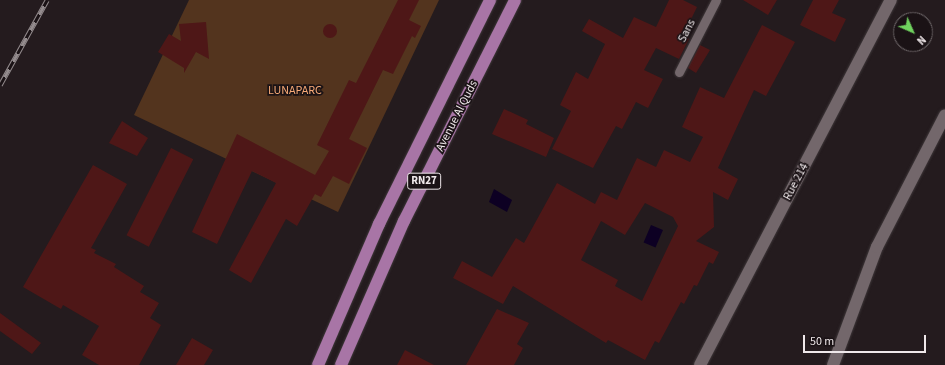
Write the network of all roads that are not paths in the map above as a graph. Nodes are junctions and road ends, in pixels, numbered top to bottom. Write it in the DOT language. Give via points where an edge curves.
graph roads {
  1 [pos="490,0"];
  2 [pos="515,0"];
  3 [pos="716,0"];
  4 [pos="891,0"];
  5 [pos="679,72"];
  6 [pos="945,115"];
  7 [pos="318,365"];
  8 [pos="341,365"];
  9 [pos="700,365"];
  10 [pos="833,365"];
  1 -- 7 [label="main road, Avenue Al Quds / RN27" via="379,224"];
  2 -- 8 [label="main road, Avenue Al Quds / RN27" via="404,221"];
  3 -- 5 [label="lane, Sans"];
  4 -- 9 [label="street, Rue 214"];
  6 -- 10 [label="street" via="877,247"];
}
